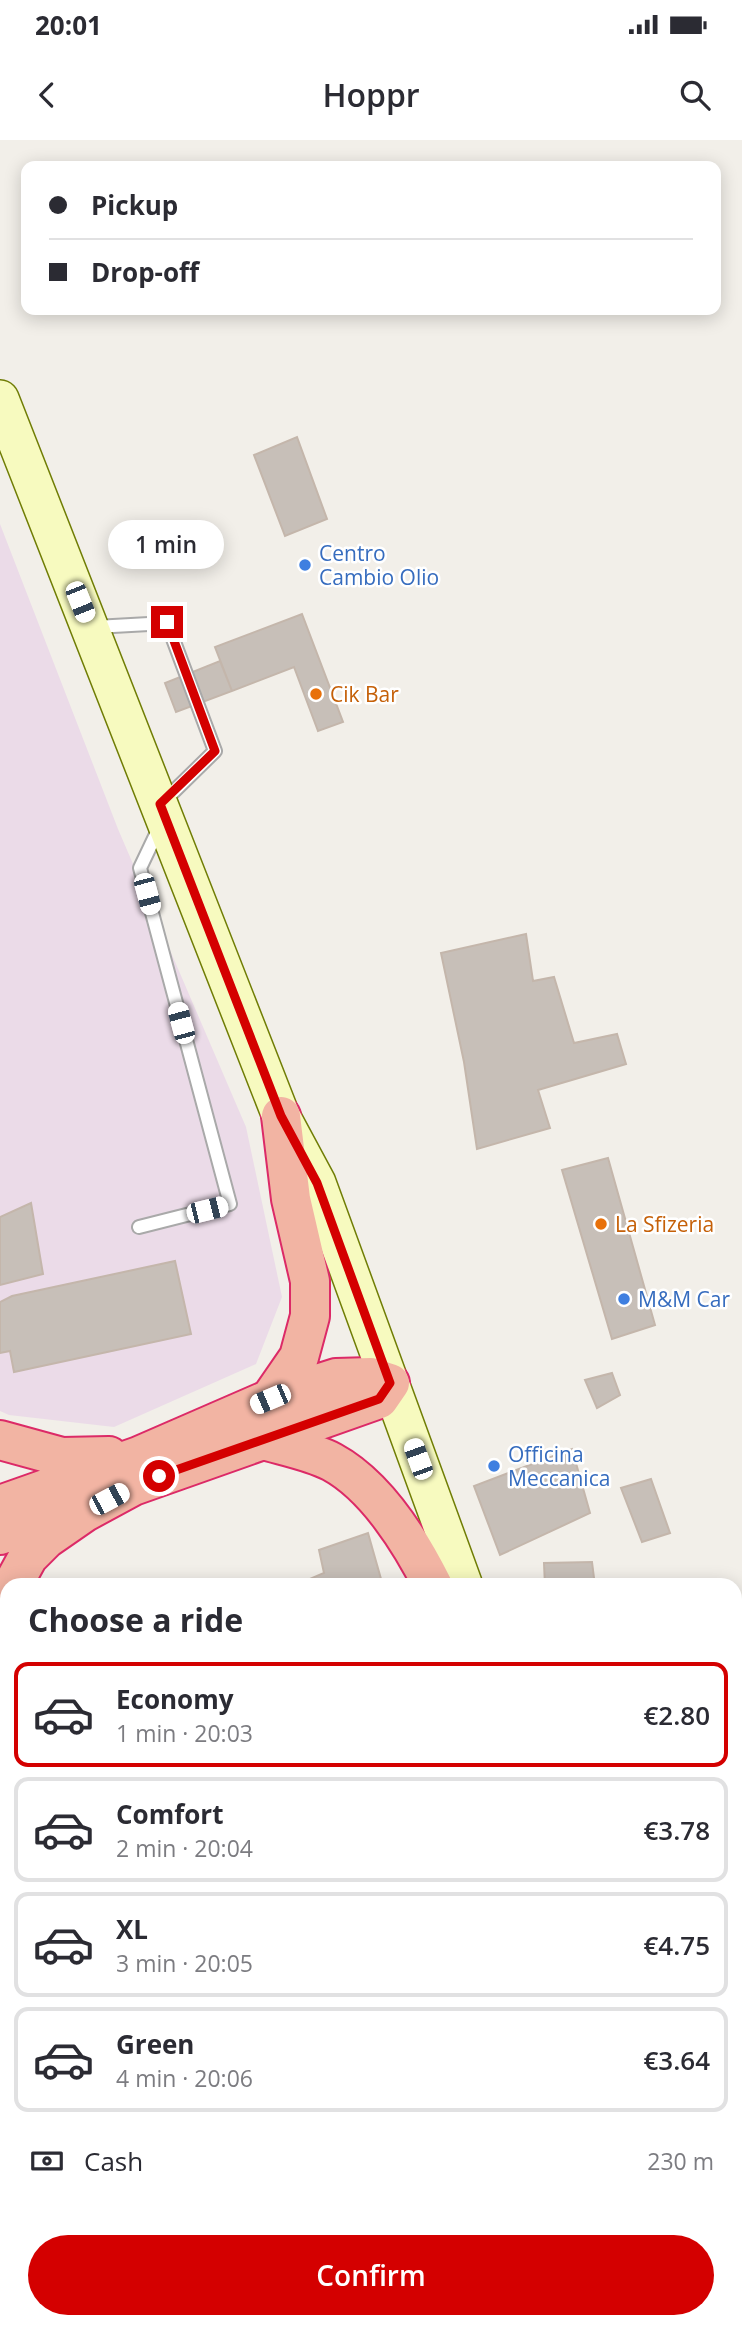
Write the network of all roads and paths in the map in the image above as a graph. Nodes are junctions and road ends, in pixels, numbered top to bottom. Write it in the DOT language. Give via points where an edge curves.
graph roads {
  1 [pos="0,399"];
  2 [pos="90,627"];
  3 [pos="162,811"];
  4 [pos="281,1116"];
  5 [pos="139,1227"];
  6 [pos="380,1387"];
  7 [pos="270,1399"];
  8 [pos="260,1439"];
  9 [pos="0,1440"];
  10 [pos="136,1471"];
  11 [pos="0,1505"];
  12 [pos="0,1535"];
  13 [pos="17,1578"];
  14 [pos="429,1578"];
  15 [pos="449,1578"];
  16 [pos="461,1578"];
  1 -- 2 [label="main road"];
  2 -- 3 [label="main road"];
  2 -- 3 [label="lane" via="167,622 215,751"];
  3 -- 4 [label="main road"];
  3 -- 5 [label="lane" via="140,868 230,1204"];
  4 -- 6 [label="main road" via="317,1183"];
  4 -- 7 [label="highway" via="291,1199 310,1281 310,1316 299,1357"];
  6 -- 7 [label="highway" via="336,1378"];
  6 -- 8 [label="highway"];
  6 -- 15 [label="main road"];
  6 -- 16 [label="main road"];
  7 -- 10 [label="highway"];
  8 -- 10 [label="highway"];
  8 -- 14 [label="highway" via="332,1462 377,1500 414,1548"];
  9 -- 10 [label="highway"];
  10 -- 11 [label="highway"];
  10 -- 12 [label="highway"];
  10 -- 13 [label="highway" via="46,1539"];
}
